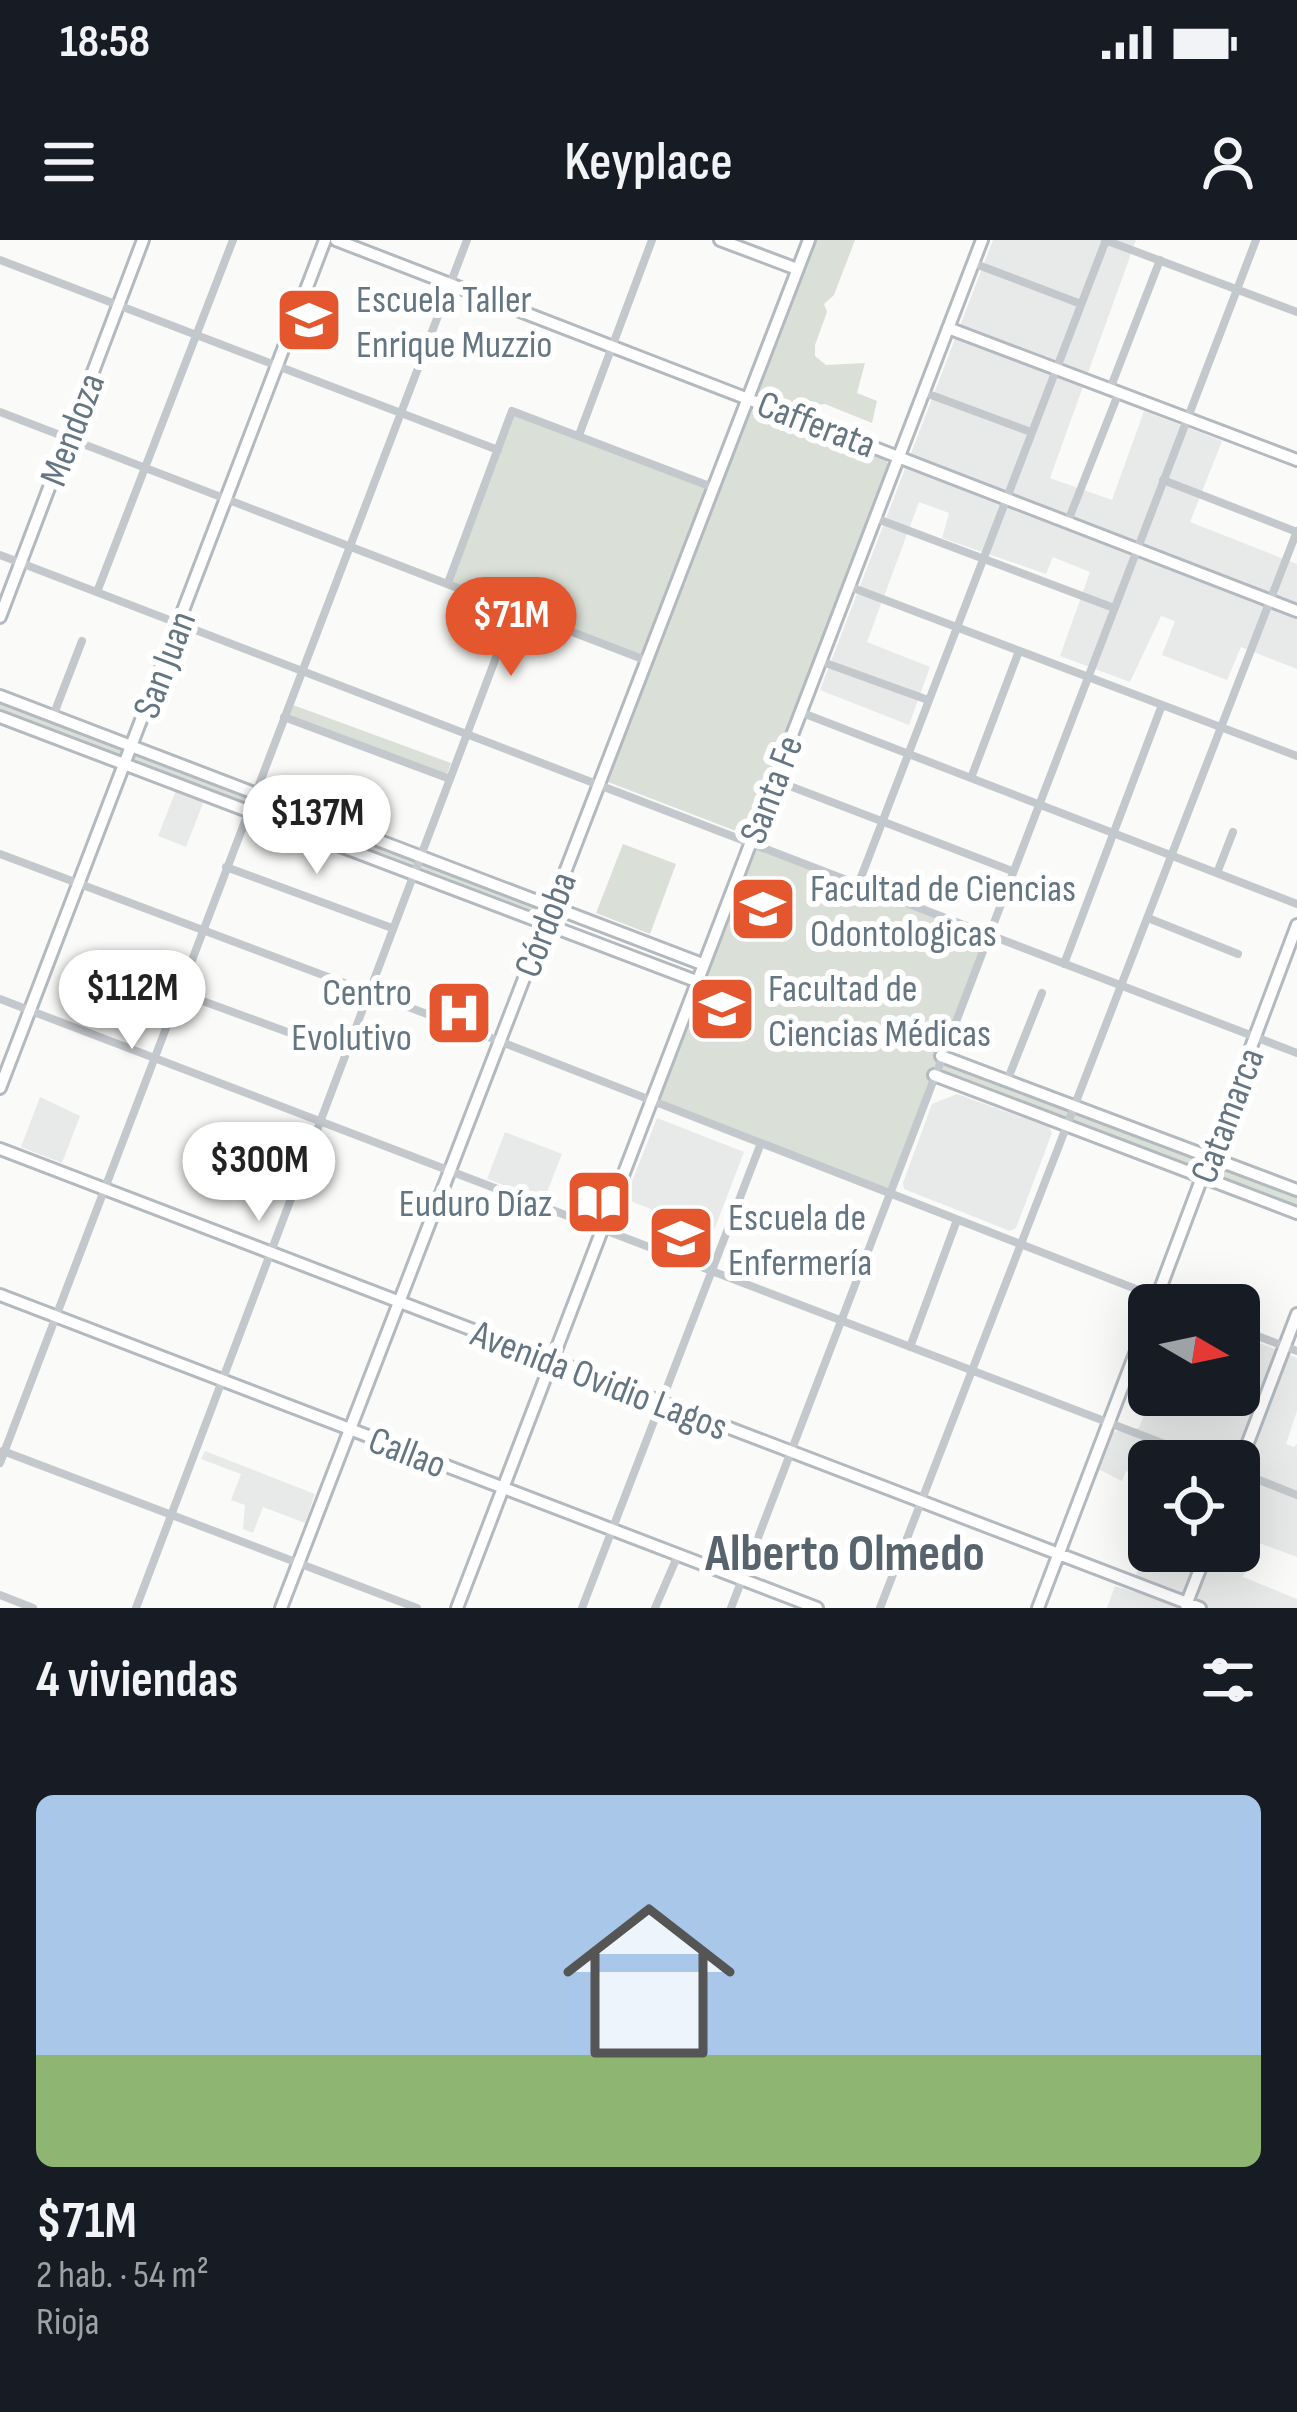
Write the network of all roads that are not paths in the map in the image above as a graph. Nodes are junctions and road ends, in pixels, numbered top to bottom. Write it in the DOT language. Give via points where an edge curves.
graph roads {
  1 [pos="143,240"];
  2 [pos="233,240"];
  3 [pos="325,240"];
  4 [pos="336,240"];
  5 [pos="466,240"];
  6 [pos="652,240"];
  7 [pos="720,240"];
  8 [pos="808,240"];
  9 [pos="982,240"];
  10 [pos="1106,240"];
  11 [pos="1256,240"];
  12 [pos="0,260"];
  13 [pos="1160,260"];
  14 [pos="973,263"];
  15 [pos="797,269"];
  16 [pos="449,283"];
  17 [pos="1237,289"];
  18 [pos="1081,304"];
  19 [pos="118,305"];
  20 [pos="1297,312"];
  21 [pos="948,328"];
  22 [pos="196,335"];
  23 [pos="612,345"];
  24 [pos="277,366"];
  25 [pos="1056,368"];
  26 [pos="1114,390"];
  27 [pos="923,392"];
  28 [pos="747,396"];
  29 [pos="0,412"];
  30 [pos="400,413"];
  31 [pos="1187,418"];
  32 [pos="1031,432"];
  33 [pos="579,436"];
  34 [pos="68,438"];
  35 [pos="498,450"];
  36 [pos="899,455"];
  37 [pos="1297,460"];
  38 [pos="146,468"];
  39 [pos="1163,480"];
  40 [pos="712,488"];
  41 [pos="1006,497"];
  42 [pos="226,499"];
  43 [pos="874,518"];
  44 [pos="1068,521"];
  45 [pos="1297,532"];
  46 [pos="349,546"];
  47 [pos="1137,548"];
  48 [pos="0,555"];
  49 [pos="982,559"];
  50 [pos="21,562"];
  51 [pos="448,583"];
  52 [pos="848,586"];
  53 [pos="98,592"];
  54 [pos="1270,600"];
  55 [pos="1114,608"];
  56 [pos="514,610"];
  57 [pos="1297,610"];
  58 [pos="0,617"];
  59 [pos="178,623"];
  60 [pos="956,627"];
  61 [pos="82,641"];
  62 [pos="1019,651"];
  63 [pos="645,660"];
  64 [pos="820,661"];
  65 [pos="301,670"];
  66 [pos="1087,676"];
  67 [pos="0,696"];
  68 [pos="928,700"];
  69 [pos="1162,705"];
  70 [pos="800,712"];
  71 [pos="53,716"];
  72 [pos="0,717"];
  73 [pos="284,717"];
  74 [pos="1221,728"];
  75 [pos="467,733"];
  76 [pos="131,746"];
  77 [pos="908,754"];
  78 [pos="1297,756"];
  79 [pos="124,764"];
  80 [pos="971,778"];
  81 [pos="449,779"];
  82 [pos="773,780"];
  83 [pos="598,784"];
  84 [pos="255,794"];
  85 [pos="1038,804"];
  86 [pos="248,812"];
  87 [pos="882,822"];
  88 [pos="1233,832"];
  89 [pos="1114,833"];
  90 [pos="749,843"];
  91 [pos="0,854"];
  92 [pos="1172,856"];
  93 [pos="418,858"];
  94 [pos="226,867"];
  95 [pos="1012,871"];
  96 [pos="1217,873"];
  97 [pos="412,876"];
  98 [pos="79,883"];
  99 [pos="858,885"];
  100 [pos="1297,904"];
  101 [pos="550,907"];
  102 [pos="1148,918"];
  103 [pos="544,923"];
  104 [pos="1297,925"];
  105 [pos="392,928"];
  106 [pos="201,931"];
  107 [pos="987,934"];
  108 [pos="1238,954"];
  109 [pos="702,964"];
  110 [pos="1064,964"];
  111 [pos="696,981"];
  112 [pos="1122,986"];
  113 [pos="178,992"];
  114 [pos="368,993"];
  115 [pos="1042,993"];
  116 [pos="0,999"];
  117 [pos="30,1010"];
  118 [pos="1256,1038"];
  119 [pos="499,1041"];
  120 [pos="345,1053"];
  121 [pos="1297,1053"];
  122 [pos="941,1055"];
  123 [pos="153,1057"];
  124 [pos="934,1076"];
  125 [pos="1007,1081"];
  126 [pos="0,1088"];
  127 [pos="649,1100"];
  128 [pos="1073,1105"];
  129 [pos="320,1121"];
  130 [pos="1065,1125"];
  131 [pos="761,1143"];
  132 [pos="0,1149"];
  133 [pos="1210,1157"];
  134 [pos="449,1170"];
  135 [pos="1202,1178"];
  136 [pos="104,1189"];
  137 [pos="1297,1190"];
  138 [pos="889,1193"];
  139 [pos="1297,1213"];
  140 [pos="957,1220"];
  141 [pos="601,1228"];
  142 [pos="1019,1245"];
  143 [pos="270,1253"];
  144 [pos="712,1271"];
  145 [pos="1161,1284"];
  146 [pos="1128,1290"];
  147 [pos="0,1295"];
  148 [pos="398,1302"];
  149 [pos="1297,1314"];
  150 [pos="56,1316"];
  151 [pos="841,1320"];
  152 [pos="1260,1337"];
  153 [pos="910,1347"];
  154 [pos="1291,1348"];
  155 [pos="551,1360"];
  156 [pos="972,1370"];
  157 [pos="1128,1373"];
  158 [pos="222,1380"];
  159 [pos="661,1403"];
  160 [pos="1109,1423"];
  161 [pos="350,1428"];
  162 [pos="1154,1440"];
  163 [pos="1251,1440"];
  164 [pos="2,1450"];
  165 [pos="790,1452"];
  166 [pos="0,1463"];
  167 [pos="1260,1478"];
  168 [pos="503,1488"];
  169 [pos="1297,1495"];
  170 [pos="920,1503"];
  171 [pos="171,1515"];
  172 [pos="613,1529"];
  173 [pos="678,1555"];
  174 [pos="1058,1555"];
  175 [pos="298,1564"];
  176 [pos="1199,1572"];
  177 [pos="741,1579"];
  178 [pos="0,1595"];
  179 [pos="1186,1605"];
  180 [pos="33,1608"];
  181 [pos="136,1608"];
  182 [pos="281,1608"];
  183 [pos="417,1608"];
  184 [pos="457,1608"];
  185 [pos="582,1608"];
  186 [pos="655,1608"];
  187 [pos="730,1608"];
  188 [pos="817,1608"];
  189 [pos="880,1608"];
  190 [pos="1038,1608"];
  191 [pos="1200,1608"];
  1 -- 19 [label="main road, Mendoza"];
  2 -- 22 [label="street"];
  3 -- 24 [label="main road, San Juan"];
  4 -- 16 [label="main road, Cafferata"];
  5 -- 16 [label="street"];
  6 -- 23 [label="street"];
  7 -- 15 [label="main road"];
  8 -- 15 [label="main road, Córdoba"];
  9 -- 14 [label="main road, Santa Fe"];
  10 -- 13 [label="street"];
  10 -- 18 [label="street"];
  11 -- 17 [label="street"];
  12 -- 19 [label="street"];
  13 -- 17 [label="street"];
  13 -- 26 [label="street"];
  14 -- 18 [label="street"];
  14 -- 21 [label="main road, Santa Fe"];
  15 -- 28 [label="main road, Córdoba"];
  16 -- 23 [label="main road, Cafferata"];
  16 -- 30 [label="street"];
  17 -- 20 [label="street"];
  17 -- 31 [label="street"];
  18 -- 25 [label="street"];
  19 -- 22 [label="street"];
  19 -- 34 [label="main road, Mendoza"];
  21 -- 25 [label="main road"];
  21 -- 27 [label="main road, Santa Fe"];
  22 -- 24 [label="street"];
  22 -- 38 [label="street"];
  23 -- 28 [label="main road, Cafferata"];
  23 -- 33 [label="street"];
  24 -- 30 [label="street"];
  24 -- 42 [label="main road, San Juan"];
  25 -- 26 [label="main road"];
  25 -- 32 [label="street"];
  26 -- 31 [label="main road"];
  26 -- 44 [label="street"];
  27 -- 32 [label="street"];
  27 -- 36 [label="main road, Santa Fe"];
  28 -- 36 [label="main road, Cafferata"];
  28 -- 40 [label="main road, Córdoba"];
  29 -- 34 [label="street"];
  30 -- 35 [label="street"];
  30 -- 46 [label="street"];
  31 -- 37 [label="main road"];
  31 -- 39 [label="street"];
  32 -- 41 [label="street"];
  33 -- 35 [label="street" via="512,411"];
  33 -- 40 [label="street"];
  34 -- 38 [label="street"];
  34 -- 50 [label="main road, Mendoza"];
  35 -- 51 [label="street"];
  36 -- 41 [label="main road, Cafferata"];
  36 -- 43 [label="main road, Santa Fe"];
  38 -- 42 [label="street"];
  38 -- 53 [label="street"];
  39 -- 45 [label="street"];
  39 -- 47 [label="street"];
  40 -- 63 [label="main road, Córdoba"];
  41 -- 44 [label="main road, Cafferata"];
  41 -- 49 [label="street"];
  42 -- 46 [label="street"];
  42 -- 59 [label="main road, San Juan"];
  43 -- 49 [label="street"];
  43 -- 52 [label="main road, Santa Fe"];
  44 -- 47 [label="main road, Cafferata"];
  45 -- 54 [label="street"];
  46 -- 51 [label="street"];
  46 -- 65 [label="street"];
  47 -- 54 [label="main road, Cafferata"];
  47 -- 55 [label="street"];
  48 -- 50 [label="street"];
  49 -- 55 [label="street"];
  49 -- 60 [label="street"];
  50 -- 53 [label="street"];
  50 -- 58 [label="main road, Mendoza"];
  51 -- 56 [label="street"];
  52 -- 60 [label="street"];
  52 -- 64 [label="main road, Santa Fe"];
  53 -- 59 [label="street"];
  54 -- 57 [label="main road, Cafferata"];
  54 -- 74 [label="street"];
  55 -- 66 [label="street"];
  56 -- 63 [label="street"];
  56 -- 75 [label="street"];
  59 -- 65 [label="street"];
  59 -- 76 [label="main road, San Juan"];
  60 -- 62 [label="street"];
  60 -- 68 [label="street"];
  61 -- 71 [label="street"];
  62 -- 66 [label="street"];
  62 -- 80 [label="street"];
  63 -- 83 [label="main road, Córdoba"];
  64 -- 68 [label="street"];
  64 -- 70 [label="main road, Santa Fe"];
  65 -- 73 [label="street"];
  65 -- 75 [label="street"];
  66 -- 69 [label="street"];
  66 -- 85 [label="street"];
  67 -- 71 [label="main road"];
  68 -- 77 [label="street"];
  69 -- 74 [label="street"];
  69 -- 89 [label="street"];
  70 -- 77 [label="street"];
  70 -- 82 [label="main road, Santa Fe"];
  71 -- 76 [label="main road"];
  72 -- 79 [label="main road"];
  73 -- 81 [label="street"];
  73 -- 84 [label="street"];
  74 -- 78 [label="street"];
  74 -- 92 [label="street"];
  75 -- 81 [label="street"];
  75 -- 83 [label="street"];
  76 -- 79 [label="main road, San Juan"];
  76 -- 84 [label="main road"];
  77 -- 80 [label="street"];
  77 -- 87 [label="street"];
  79 -- 86 [label="main road"];
  79 -- 98 [label="main road, San Juan"];
  80 -- 85 [label="street"];
  81 -- 93 [label="street"];
  82 -- 87 [label="street"];
  82 -- 90 [label="main road, Santa Fe"];
  83 -- 90 [label="street"];
  83 -- 101 [label="main road, Córdoba"];
  84 -- 86 [label="street"];
  84 -- 93 [label="main road"];
  85 -- 89 [label="street"];
  85 -- 95 [label="street"];
  86 -- 94 [label="street"];
  86 -- 97 [label="main road"];
  87 -- 95 [label="street"];
  87 -- 99 [label="street"];
  88 -- 96 [label="street"];
  89 -- 92 [label="street"];
  89 -- 110 [label="street"];
  90 -- 99 [label="street"];
  90 -- 109 [label="main road, Santa Fe"];
  91 -- 98 [label="street"];
  92 -- 96 [label="street"];
  92 -- 102 [label="street"];
  93 -- 97 [label="street"];
  93 -- 101 [label="main road"];
  94 -- 105 [label="street"];
  94 -- 106 [label="street"];
  95 -- 107 [label="street"];
  96 -- 100 [label="street"];
  97 -- 103 [label="main road"];
  97 -- 105 [label="street"];
  98 -- 106 [label="street"];
  98 -- 117 [label="main road, San Juan"];
  99 -- 107 [label="street"];
  101 -- 103 [label="main road, Córdoba"];
  101 -- 109 [label="main road"];
  102 -- 108 [label="street"];
  102 -- 112 [label="street"];
  103 -- 111 [label="main road"];
  103 -- 119 [label="main road, Córdoba"];
  104 -- 118 [label="main road, Catamarca"];
  105 -- 114 [label="street"];
  106 -- 113 [label="street"];
  106 -- 114 [label="street"];
  107 -- 110 [label="street"];
  107 -- 122 [label="street"];
  109 -- 111 [label="main road, Santa Fe"];
  110 -- 112 [label="street"];
  111 -- 127 [label="main road, Santa Fe"];
  112 -- 118 [label="street"];
  112 -- 128 [label="street"];
  113 -- 120 [label="street"];
  113 -- 123 [label="street"];
  114 -- 119 [label="street"];
  114 -- 120 [label="street"];
  115 -- 125 [label="street"];
  116 -- 117 [label="street"];
  117 -- 123 [label="street"];
  117 -- 126 [label="main road, San Juan"];
  118 -- 121 [label="street"];
  118 -- 133 [label="main road, Catamarca"];
  119 -- 127 [label="street"];
  119 -- 134 [label="main road, Córdoba"];
  120 -- 129 [label="street"];
  122 -- 124 [label="street"];
  122 -- 125 [label="main road"];
  123 -- 129 [label="street"];
  123 -- 136 [label="street"];
  124 -- 130 [label="main road"];
  124 -- 138 [label="street"];
  125 -- 128 [label="main road"];
  127 -- 131 [label="street"];
  127 -- 141 [label="main road, Santa Fe"];
  128 -- 130 [label="street"];
  128 -- 133 [label="main road"];
  129 -- 134 [label="street"];
  129 -- 143 [label="street"];
  130 -- 135 [label="main road"];
  130 -- 142 [label="street"];
  131 -- 138 [label="street"];
  131 -- 144 [label="street"];
  132 -- 136 [label="main road, Avenida Ovidio Lagos"];
  133 -- 135 [label="main road, Catamarca"];
  133 -- 137 [label="main road"];
  134 -- 141 [label="street"];
  134 -- 148 [label="main road, Córdoba"];
  135 -- 139 [label="main road"];
  135 -- 145 [label="main road, Catamarca"];
  136 -- 143 [label="main road, Avenida Ovidio Lagos"];
  136 -- 150 [label="street"];
  138 -- 140 [label="street"];
  138 -- 151 [label="street"];
  140 -- 142 [label="street"];
  140 -- 153 [label="street"];
  141 -- 144 [label="street"];
  141 -- 155 [label="main road, Santa Fe"];
  142 -- 146 [label="street"];
  142 -- 156 [label="street"];
  143 -- 148 [label="main road, Avenida Ovidio Lagos"];
  143 -- 158 [label="street"];
  144 -- 151 [label="street"];
  144 -- 159 [label="street"];
  147 -- 150 [label="main road, Callao"];
  148 -- 155 [label="main road, Avenida Ovidio Lagos"];
  148 -- 161 [label="main road, Córdoba"];
  149 -- 154 [label="main road"];
  150 -- 158 [label="main road, Callao"];
  150 -- 164 [label="street"];
  151 -- 153 [label="street"];
  151 -- 165 [label="street"];
  152 -- 154 [label="street"];
  153 -- 156 [label="street"];
  154 -- 163 [label="main road"];
  155 -- 159 [label="main road, Avenida Ovidio Lagos"];
  155 -- 168 [label="main road, Santa Fe"];
  156 -- 160 [label="street"];
  156 -- 170 [label="street"];
  157 -- 160 [label="main road"];
  158 -- 161 [label="main road, Callao"];
  158 -- 171 [label="street"];
  159 -- 165 [label="main road, Avenida Ovidio Lagos"];
  159 -- 172 [label="street"];
  160 -- 162 [label="street"];
  160 -- 174 [label="main road"];
  161 -- 168 [label="main road, Callao"];
  161 -- 175 [label="main road, Córdoba"];
  164 -- 166 [label="street"];
  164 -- 171 [label="street"];
  165 -- 170 [label="main road, Avenida Ovidio Lagos"];
  165 -- 177 [label="street"];
  167 -- 169 [label="street"];
  168 -- 172 [label="main road, Callao"];
  168 -- 184 [label="main road, Santa Fe"];
  170 -- 174 [label="main road, Avenida Ovidio Lagos"];
  170 -- 189 [label="street"];
  171 -- 175 [label="street"];
  171 -- 181 [label="street"];
  172 -- 173 [label="main road, Callao"];
  172 -- 185 [label="street"];
  173 -- 177 [label="main road, Callao"];
  173 -- 186 [label="street"];
  174 -- 179 [label="main road, Avenida Ovidio Lagos"];
  174 -- 190 [label="main road"];
  175 -- 182 [label="main road, Córdoba"];
  175 -- 183 [label="street"];
  176 -- 179 [label="main road"];
  177 -- 187 [label="street"];
  177 -- 188 [label="main road, Callao"];
  178 -- 180 [label="street"];
  179 -- 191 [label="main road, Avenida Ovidio Lagos"];
}
